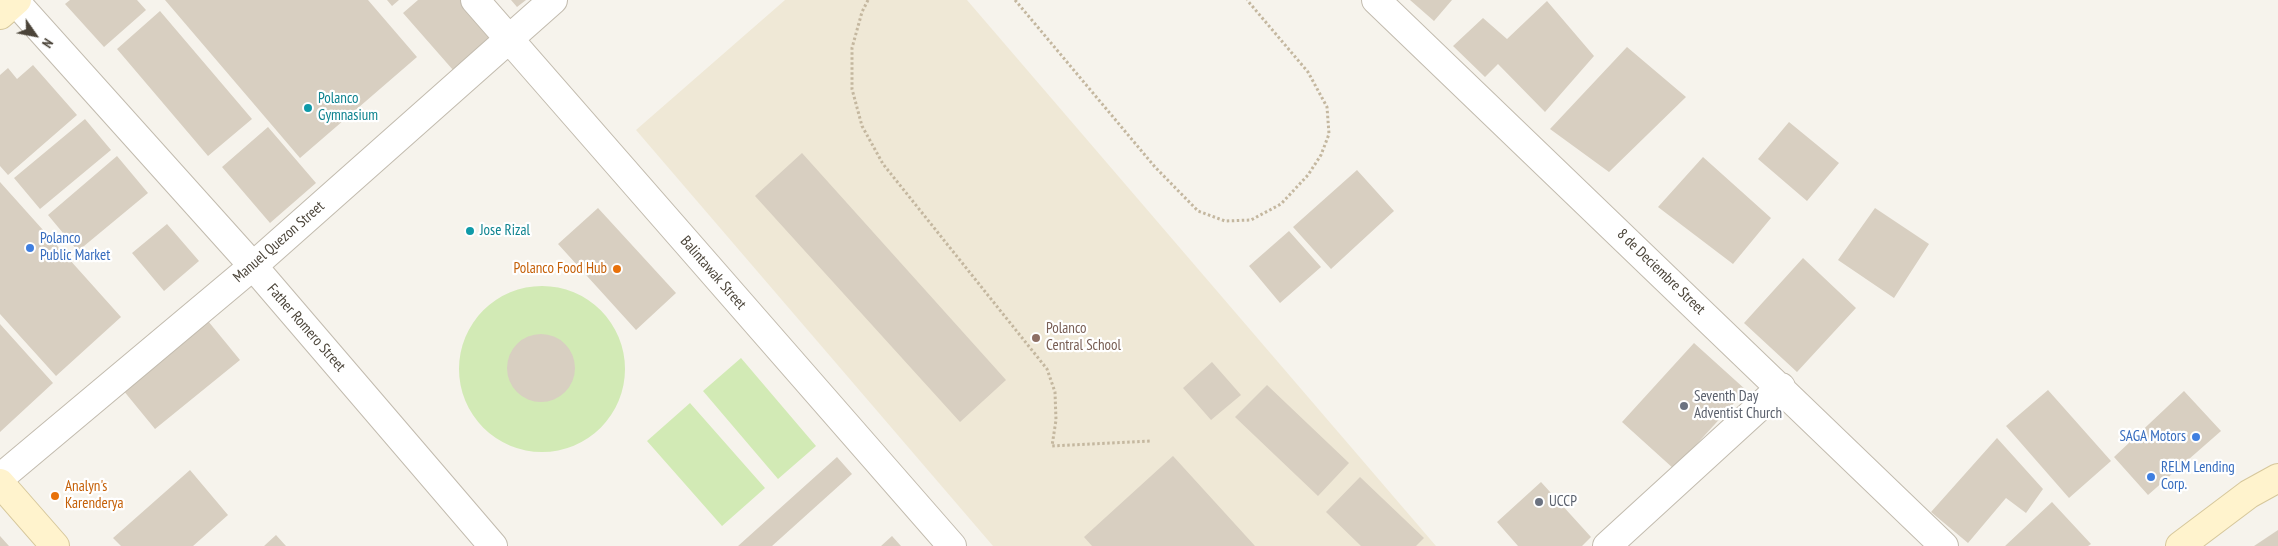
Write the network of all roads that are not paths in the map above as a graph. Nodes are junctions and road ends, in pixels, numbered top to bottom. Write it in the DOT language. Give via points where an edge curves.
graph roads {
  1 [pos="475,0"];
  2 [pos="553,0"];
  3 [pos="1376,0"];
  4 [pos="11,4"];
  5 [pos="508,39"];
  6 [pos="252,266"];
  7 [pos="1781,386"];
  8 [pos="0,478"];
  9 [pos="2278,478"];
  10 [pos="0,483"];
  11 [pos="54,546"];
  12 [pos="493,546"];
  13 [pos="952,546"];
  14 [pos="1607,546"];
  15 [pos="1944,546"];
  16 [pos="2180,546"];
  1 -- 5 [label="street, Balintawak Street"];
  2 -- 5 [label="street, Manuel Quezon Street"];
  3 -- 7 [label="street, 8 de Deciembre Street"];
  4 -- 6 [label="street, Father Romero Street"];
  5 -- 6 [label="street, Manuel Quezon Street"];
  5 -- 13 [label="street, Balintawak Street"];
  6 -- 8 [label="street, Manuel Quezon Street"];
  6 -- 12 [label="street, Father Romero Street"];
  7 -- 14 [label="street"];
  7 -- 15 [label="street, 8 de Deciembre Street"];
  9 -- 16 [label="main road" via="2249,494"];
  10 -- 11 [label="main road"];
}
